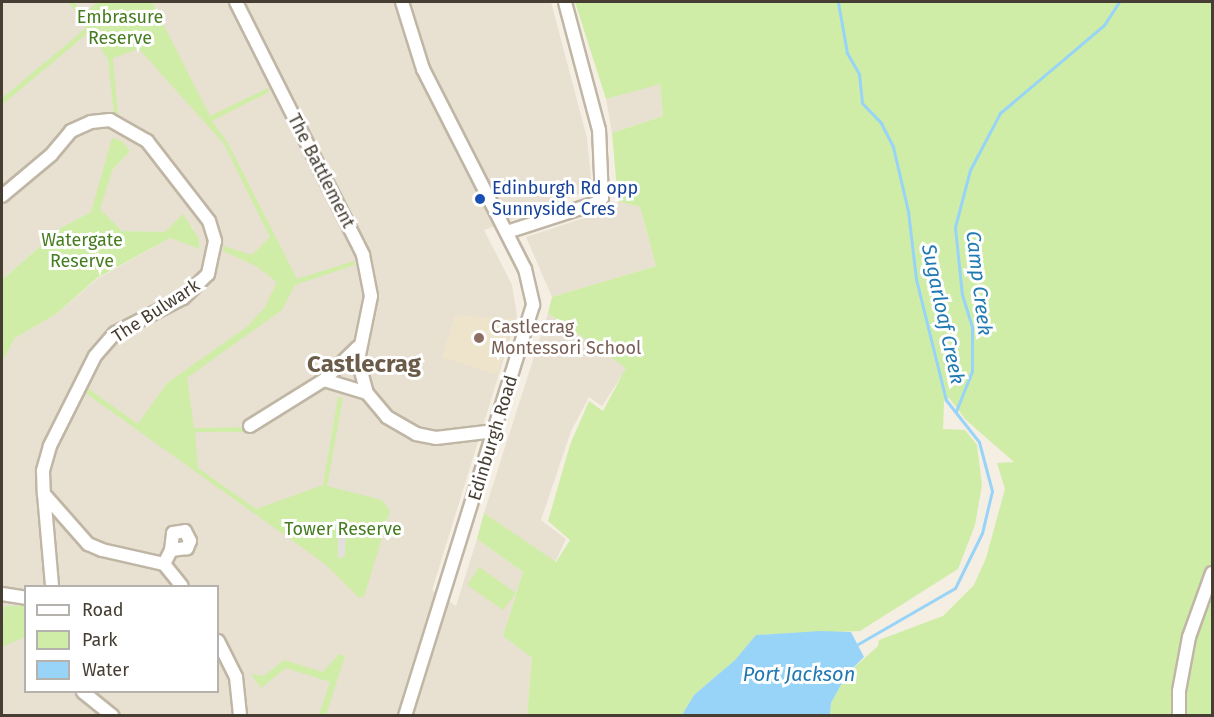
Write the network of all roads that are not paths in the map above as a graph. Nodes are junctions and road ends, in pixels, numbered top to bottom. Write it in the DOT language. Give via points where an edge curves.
graph roads {
  1 [pos="236,2"];
  2 [pos="402,2"];
  3 [pos="565,2"];
  4 [pos="2,195"];
  5 [pos="507,232"];
  6 [pos="358,347"];
  7 [pos="328,376"];
  8 [pos="367,393"];
  9 [pos="250,426"];
  10 [pos="495,431"];
  11 [pos="44,494"];
  12 [pos="171,550"];
  13 [pos="164,564"];
  14 [pos="1212,573"];
  15 [pos="52,585"];
  16 [pos="181,585"];
  17 [pos="2,594"];
  18 [pos="24,598"];
  19 [pos="219,643"];
  20 [pos="84,693"];
  21 [pos="113,716"];
  22 [pos="240,716"];
  23 [pos="405,716"];
  24 [pos="1179,716"];
  1 -- 6 [label="street, The Battlement" via="363,255 371,296"];
  2 -- 5 [label="street, Edinburgh Road" via="423,69"];
  3 -- 5 [label="street" via="599,130 602,198"];
  4 -- 11 [label="street, The Bulwark" via="51,155 72,131 91,122 110,120 147,141 209,221 215,241 208,274 198,287 115,333 95,356 50,446 43,471"];
  5 -- 10 [label="street, Edinburgh Road" via="530,280 533,305"];
  6 -- 7 [label="street"];
  6 -- 8 [label="street, The Battlement"];
  7 -- 8 [label="street"];
  7 -- 9 [label="street"];
  8 -- 10 [label="street" via="387,417 416,435 436,438"];
  10 -- 23 [label="street, Edinburgh Road"];
  11 -- 13 [label="street" via="88,544"];
  11 -- 15 [label="street, The Bulwark"];
  12 -- 13 [label="street"];
  13 -- 16 [label="street"];
  14 -- 24 [label="street" via="1189,637 1179,691"];
  17 -- 18 [label="street"];
  19 -- 22 [label="street" via="236,677"];
  20 -- 21 [label="street"];
}
